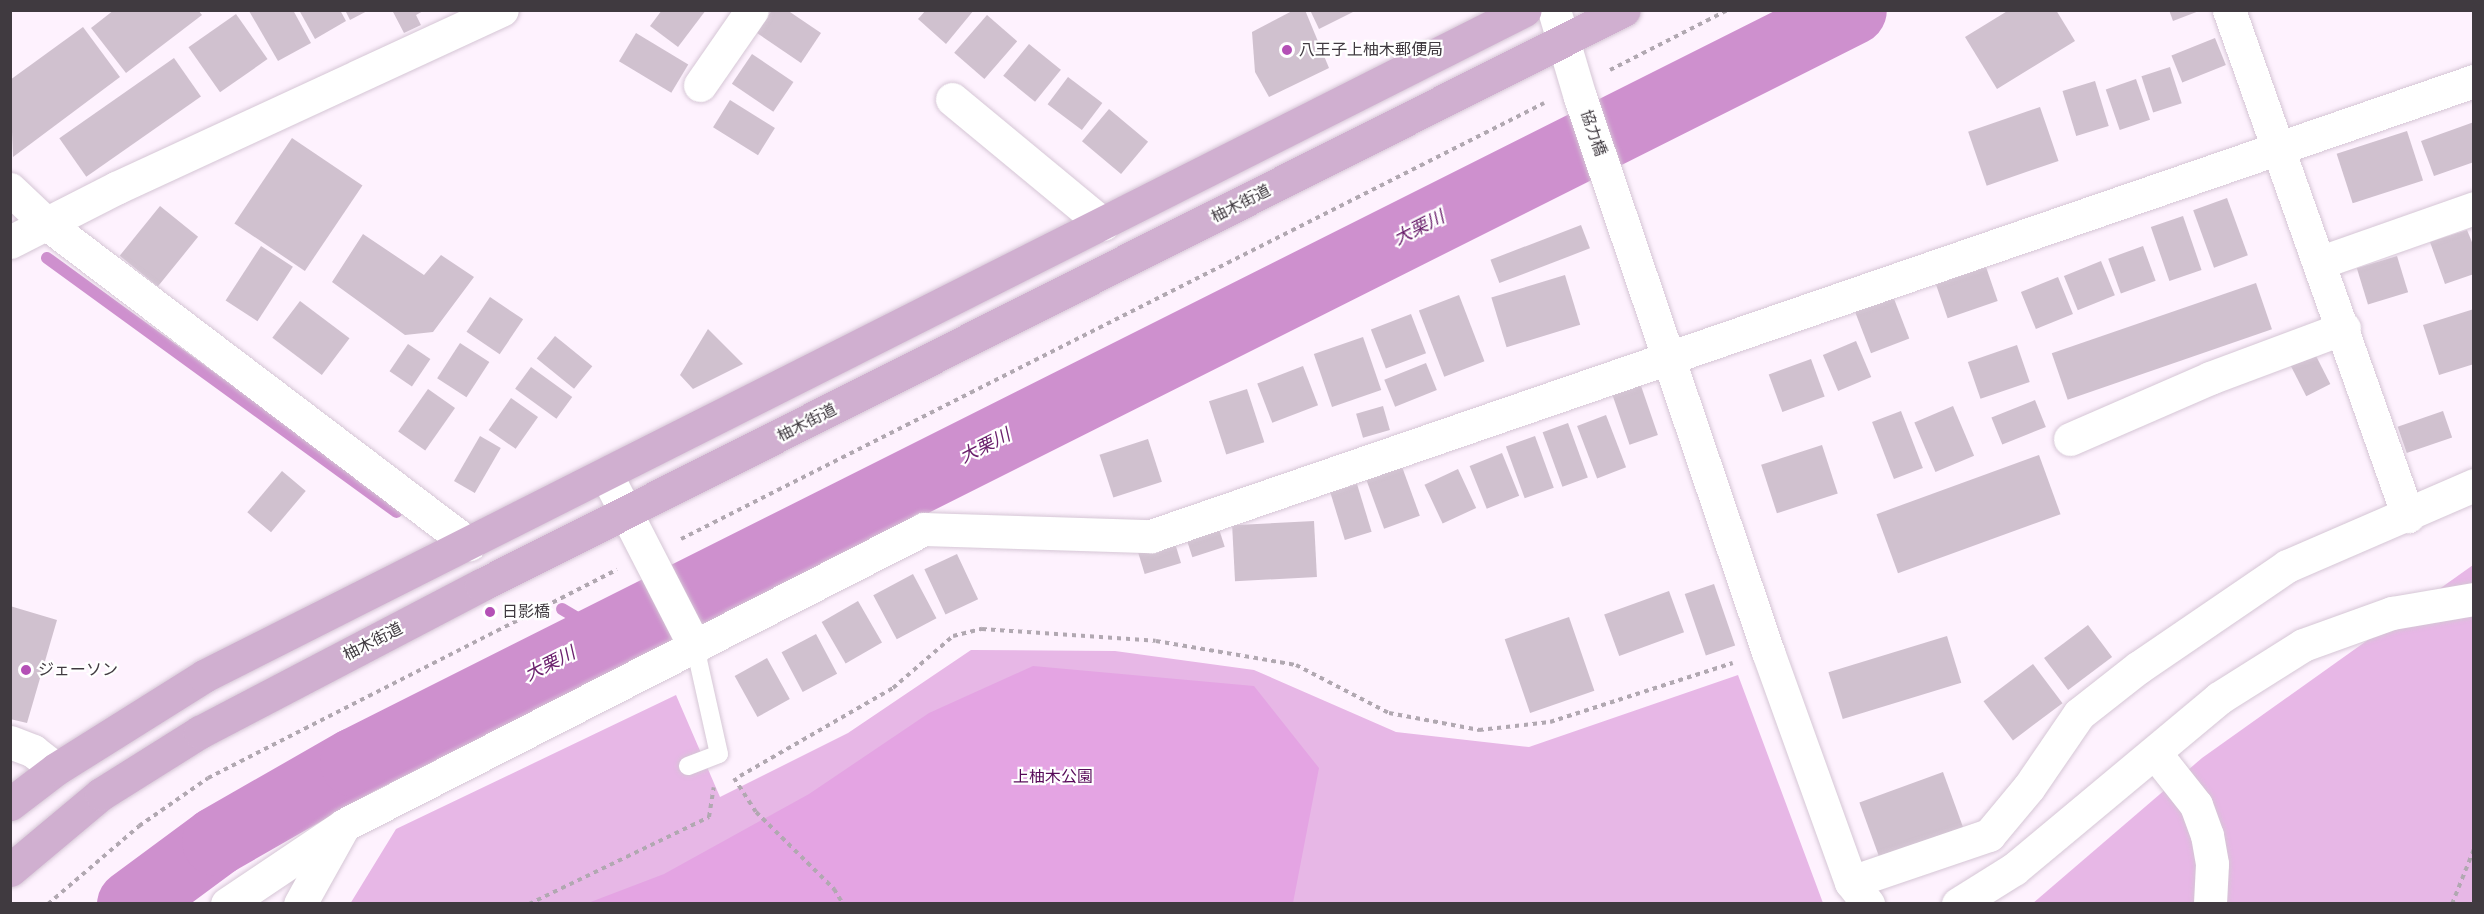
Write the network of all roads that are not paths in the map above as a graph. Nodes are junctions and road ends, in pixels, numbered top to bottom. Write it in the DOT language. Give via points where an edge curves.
graph roads {
  1 [pos="502,10"];
  2 [pos="752,10"];
  3 [pos="1525,10"];
  4 [pos="1554,10"];
  5 [pos="1624,10"];
  6 [pos="2229,10"];
  7 [pos="1563,42"];
  8 [pos="2474,81"];
  9 [pos="700,85"];
  10 [pos="952,99"];
  11 [pos="2280,149"];
  12 [pos="10,189"];
  13 [pos="2474,208"];
  14 [pos="47,224"];
  15 [pos="1103,224"];
  16 [pos="10,242"];
  17 [pos="2320,262"];
  18 [pos="2344,328"];
  19 [pos="1669,358"];
  20 [pos="2070,439"];
  21 [pos="606,474"];
  22 [pos="2474,485"];
  23 [pos="628,514"];
  24 [pos="2408,516"];
  25 [pos="470,544"];
  26 [pos="2474,599"];
  27 [pos="693,644"];
  28 [pos="10,742"];
  29 [pos="2155,753"];
  30 [pos="688,766"];
  31 [pos="56,769"];
  32 [pos="10,804"];
  33 [pos="344,825"];
  34 [pos="10,870"];
  35 [pos="1859,893"];
  36 [pos="227,903"];
  37 [pos="300,903"];
  38 [pos="1958,903"];
  39 [pos="2210,903"];
  1 -- 14 [label="street" via="116,188"];
  2 -- 9 [label="street"];
  3 -- 15 [label="main road"];
  4 -- 7 [label="street, 協力橋"];
  5 -- 7 [label="main road, 柚木街道"];
  6 -- 11 [label="street"];
  7 -- 19 [label="street, 協力橋"];
  7 -- 23 [label="main road, 柚木街道"];
  8 -- 11 [label="street"];
  10 -- 15 [label="street"];
  11 -- 17 [label="street"];
  11 -- 19 [label="street"];
  12 -- 14 [label="street"];
  13 -- 17 [label="street"];
  14 -- 16 [label="street"];
  14 -- 25 [label="street"];
  15 -- 21 [label="main road"];
  17 -- 18 [label="street"];
  18 -- 20 [label="street" via="2210,378"];
  18 -- 24 [label="street"];
  19 -- 27 [label="street" via="1151,536 924,529"];
  19 -- 35 [label="street, 協力橋"];
  21 -- 23 [label="street"];
  21 -- 25 [label="main road"];
  22 -- 24 [label="street"];
  23 -- 27 [label="street"];
  23 -- 34 [label="main road, 柚木街道" via="200,732 101,794"];
  24 -- 35 [label="street" via="2287,566 2139,667 2079,714 2029,788 1989,835"];
  25 -- 31 [label="main road" via="204,676"];
  26 -- 29 [label="street" via="2392,613 2303,645 2219,698"];
  27 -- 30 [label="lane" via="719,754"];
  27 -- 33 [label="street"];
  28 -- 31 [label="street" via="33,751"];
  29 -- 38 [label="street" via="1993,886"];
  29 -- 39 [label="street" via="2196,805 2207,835 2212,864"];
  31 -- 32 [label="main road"];
  33 -- 36 [label="street"];
  33 -- 37 [label="street"];
}
